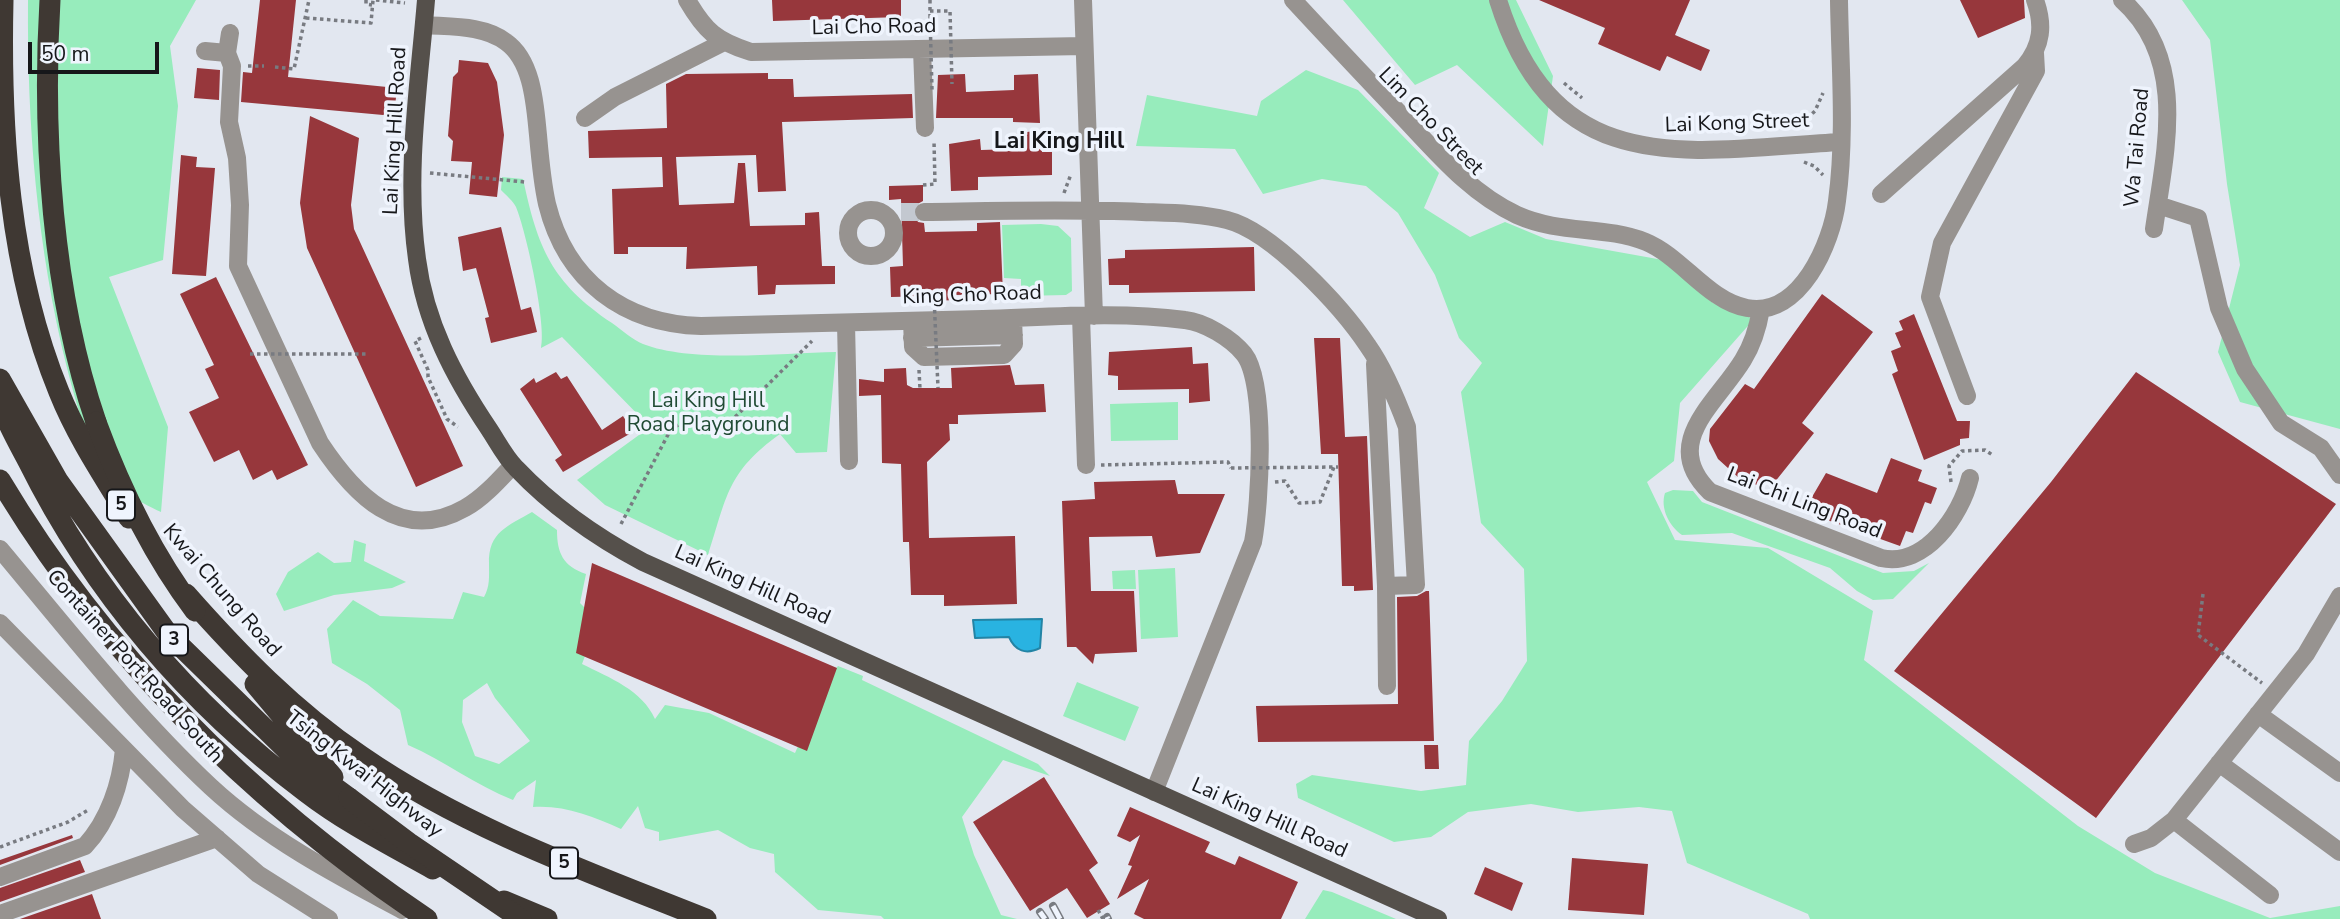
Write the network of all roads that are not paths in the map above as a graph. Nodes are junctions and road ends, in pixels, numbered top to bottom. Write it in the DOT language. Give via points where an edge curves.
graph roads {
  1 [pos="3,0"];
  2 [pos="50,0"];
  3 [pos="426,0"];
  4 [pos="687,0"];
  5 [pos="1083,0"];
  6 [pos="1293,0"];
  7 [pos="1498,0"];
  8 [pos="1839,0"];
  9 [pos="2035,0"];
  10 [pos="2122,0"];
  11 [pos="424,25"];
  12 [pos="230,33"];
  13 [pos="722,43"];
  14 [pos="1084,46"];
  15 [pos="922,50"];
  16 [pos="205,51"];
  17 [pos="227,53"];
  18 [pos="2035,53"];
  19 [pos="0,102"];
  20 [pos="585,118"];
  21 [pos="929,129"];
  22 [pos="1840,142"];
  23 [pos="1881,194"];
  24 [pos="2158,205"];
  25 [pos="1090,209"];
  26 [pos="881,212"];
  27 [pos="901,212"];
  28 [pos="924,212"];
  29 [pos="2154,229"];
  30 [pos="1761,309"];
  31 [pos="1088,316"];
  32 [pos="846,323"];
  33 [pos="915,323"];
  34 [pos="1014,326"];
  35 [pos="1375,360"];
  36 [pos="0,379"];
  37 [pos="1967,396"];
  38 [pos="0,403"];
  39 [pos="849,461"];
  40 [pos="513,465"];
  41 [pos="1086,465"];
  42 [pos="2340,475"];
  43 [pos="1970,478"];
  44 [pos="0,480"];
  45 [pos="0,548"];
  46 [pos="1387,586"];
  47 [pos="2340,596"];
  48 [pos="0,623"];
  49 [pos="1387,686"];
  50 [pos="2258,714"];
  51 [pos="124,749"];
  52 [pos="2219,763"];
  53 [pos="2340,773"];
  54 [pos="1154,792"];
  55 [pos="349,799"];
  56 [pos="2174,820"];
  57 [pos="217,838"];
  58 [pos="2134,844"];
  59 [pos="2340,852"];
  60 [pos="0,877"];
  61 [pos="2270,895"];
  62 [pos="0,914"];
  63 [pos="328,919"];
  64 [pos="418,919"];
  65 [pos="427,919"];
  66 [pos="521,919"];
  67 [pos="547,919"];
  68 [pos="706,919"];
  69 [pos="1438,919"];
  1 -- 19 [label="highway, 5"];
  2 -- 55 [label="highway, bridge" via="47,125 54,205 72,333 109,457 152,547 180,591"];
  3 -- 11 [label="main road, Lai King Hill Road"];
  4 -- 13 [label="street" via="700,23"];
  5 -- 14 [label="street"];
  6 -- 30 [label="street, Lim Cho Street" via="1449,166 1487,199 1542,225 1642,241 1662,250 1726,299 1744,308"];
  7 -- 22 [label="street, Lai Kong Street" via="1514,46 1541,86 1576,118 1608,136 1674,151"];
  8 -- 22 [label="street"];
  9 -- 18 [label="street" via="2041,36"];
  10 -- 24 [label="street, Wa Tai Road" via="2150,36 2167,77"];
  11 -- 32 [label="street, King Cho Road" via="489,32 509,43 524,65 533,95 547,205 561,242 591,284 615,304 648,319 680,326"];
  11 -- 40 [label="main road, Lai King Hill Road" via="413,173 417,261 442,350"];
  12 -- 17 [label="street"];
  13 -- 15 [label="street, Lai Cho Road" via="751,52"];
  13 -- 20 [label="street" via="615,97"];
  14 -- 15 [label="street, Lai Cho Road"];
  14 -- 25 [label="street"];
  15 -- 21 [label="street"];
  16 -- 17 [label="street"];
  17 -- 40 [label="street" via="232,66 229,122 240,205 238,266 320,443 353,488 373,505 396,516 418,519 438,518 467,507"];
  18 -- 23 [label="street"];
  18 -- 37 [label="street" via="2036,71 1942,243 1930,297"];
  19 -- 68 [label="highway, Kwai Chung Road / 5" via="19,271 55,382 92,458 134,526 184,592 242,656 360,756 426,797 546,855"];
  22 -- 30 [label="street" via="1837,202 1820,254 1796,291 1779,304"];
  24 -- 29 [label="street, Wa Tai Road"];
  24 -- 42 [label="street" via="2198,218 2219,308 2245,369 2281,423 2321,448"];
  25 -- 28 [label="street"];
  25 -- 31 [label="street"];
  25 -- 35 [label="street" via="1229,220 1274,245 1339,308"];
  26 -- 27 [label="street"];
  30 -- 43 [label="street, Lai Chi Ling Road" via="1747,354 1691,438 1693,471 1710,492 1881,558 1897,560 1928,545 1960,506"];
  31 -- 34 [label="street, King Cho Road"];
  31 -- 41 [label="street"];
  31 -- 54 [label="street, King Cho Road" via="1199,323 1244,354 1255,382 1259,447 1253,542"];
  32 -- 33 [label="street, King Cho Road"];
  32 -- 39 [label="street"];
  33 -- 34 [label="street, King Cho Road"];
  33 -- 34 [label="street" via="917,354 924,357 1004,355 1014,344"];
  35 -- 46 [label="street"];
  35 -- 46 [label="street" via="1407,428 1416,585"];
  36 -- 55 [label="highway, Tsing Kwai Highway / 3" via="58,481 168,634 296,759"];
  38 -- 67 [label="highway" via="48,502 96,579 153,652 205,706 307,793 370,834 442,874"];
  40 -- 54 [label="main road, Lai King Hill Road" via="575,521 643,562"];
  44 -- 65 [label="highway, 3" via="76,592 183,719 295,824"];
  45 -- 64 [label="street, Container Port Road South" via="133,705 212,788 290,847"];
  46 -- 49 [label="street"];
  47 -- 50 [label="street" via="2306,654"];
  48 -- 51 [label="street"];
  50 -- 52 [label="street"];
  50 -- 53 [label="street"];
  51 -- 57 [label="street"];
  51 -- 60 [label="street" via="120,784 85,846"];
  52 -- 56 [label="street"];
  52 -- 59 [label="street"];
  54 -- 69 [label="main road, Lai King Hill Road"];
  55 -- 66 [label="highway, Tsing Kwai Highway / 3, bridge"];
  56 -- 58 [label="street" via="2151,838"];
  56 -- 61 [label="street"];
  57 -- 62 [label="street"];
  57 -- 63 [label="street" via="258,874"];
}
